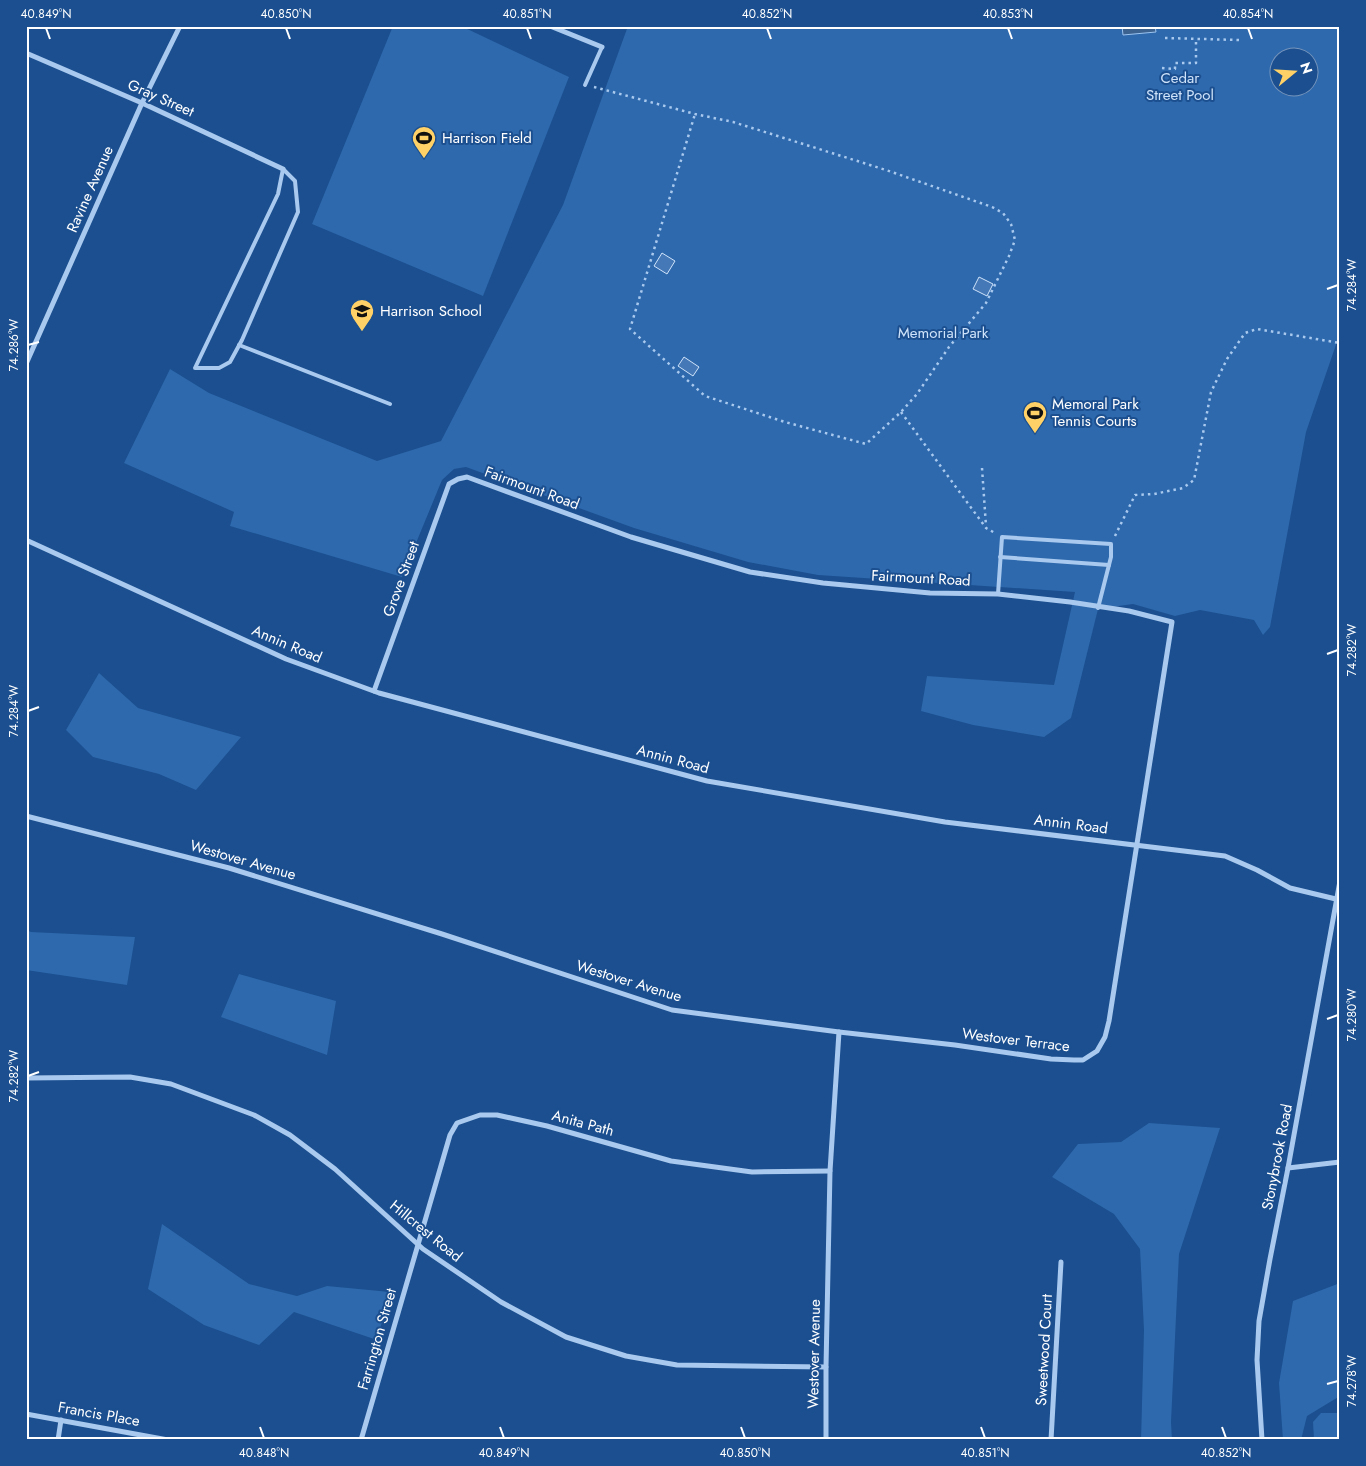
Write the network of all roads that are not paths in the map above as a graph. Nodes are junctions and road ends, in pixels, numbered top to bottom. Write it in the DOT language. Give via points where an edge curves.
graph roads {
  1 [pos="180,26"];
  2 [pos="550,26"];
  3 [pos="602,47"];
  4 [pos="26,53"];
  5 [pos="585,85"];
  6 [pos="142,103"];
  7 [pos="283,169"];
  8 [pos="240,346"];
  9 [pos="26,364"];
  10 [pos="390,404"];
  11 [pos="458,479"];
  12 [pos="26,540"];
  13 [pos="1000,557"];
  14 [pos="1109,565"];
  15 [pos="998,594"];
  16 [pos="1098,608"];
  17 [pos="374,691"];
  18 [pos="26,816"];
  19 [pos="1138,844"];
  20 [pos="1340,881"];
  21 [pos="1338,899"];
  22 [pos="839,1032"];
  23 [pos="26,1078"];
  24 [pos="1340,1162"];
  25 [pos="1288,1168"];
  26 [pos="830,1170"];
  27 [pos="418,1244"];
  28 [pos="1061,1262"];
  29 [pos="826,1367"];
  30 [pos="26,1414"];
  31 [pos="61,1420"];
  32 [pos="58,1440"];
  33 [pos="168,1440"];
  34 [pos="361,1440"];
  35 [pos="826,1440"];
  36 [pos="1051,1440"];
  37 [pos="1262,1440"];
  1 -- 6 [label="street, Ravine Avenue"];
  2 -- 3 [label="street"];
  3 -- 5 [label="lane"];
  4 -- 6 [label="street, Gray Street"];
  6 -- 7 [label="street, Gray Street"];
  6 -- 9 [label="street, Ravine Avenue"];
  7 -- 8 [label="lane" via="295,181 298,212"];
  7 -- 8 [label="lane" via="278,194 194,368 219,368 230,362"];
  8 -- 10 [label="lane"];
  11 -- 15 [label="street, Fairmount Road" via="467,477 631,537 750,572 852,586"];
  11 -- 17 [label="street, Grove Street" via="449,484"];
  12 -- 17 [label="street, Annin Road" via="286,659"];
  13 -- 14 [label="lane"];
  13 -- 14 [label="lane" via="1002,537 1111,544"];
  13 -- 15 [label="lane"];
  14 -- 16 [label="lane"];
  15 -- 16 [label="street, Fairmount Road"];
  16 -- 19 [label="street, Fairmount Road" via="1129,611 1172,622"];
  17 -- 19 [label="street, Annin Road" via="707,781 945,822"];
  18 -- 22 [label="street, Westover Avenue" via="229,868 672,1010"];
  19 -- 21 [label="street, Annin Road" via="1225,856 1290,888"];
  19 -- 22 [label="street, Westover Terrace" via="1105,1037 1097,1051 1083,1060 1050,1059"];
  20 -- 21 [label="street, Stonybrook Road"];
  21 -- 25 [label="street, Stonybrook Road"];
  22 -- 26 [label="street, Westover Avenue"];
  23 -- 27 [label="street, Hillcrest Road" via="130,1077 171,1084 254,1115 290,1135 336,1169"];
  24 -- 25 [label="street"];
  25 -- 37 [label="street, Stonybrook Road" via="1259,1321 1257,1360"];
  26 -- 27 [label="street, Anita Path" via="752,1172 671,1161 547,1126 497,1115 480,1116 457,1123 450,1136"];
  26 -- 29 [label="street, Westover Avenue"];
  27 -- 29 [label="street, Hillcrest Road" via="501,1302 566,1337 626,1356 677,1365"];
  27 -- 34 [label="street, Farrington Street"];
  28 -- 36 [label="street, Sweetwood Court"];
  29 -- 35 [label="street, Westover Avenue"];
  30 -- 31 [label="street, Francis Place"];
  31 -- 32 [label="street"];
  31 -- 33 [label="street, Francis Place"];
}
